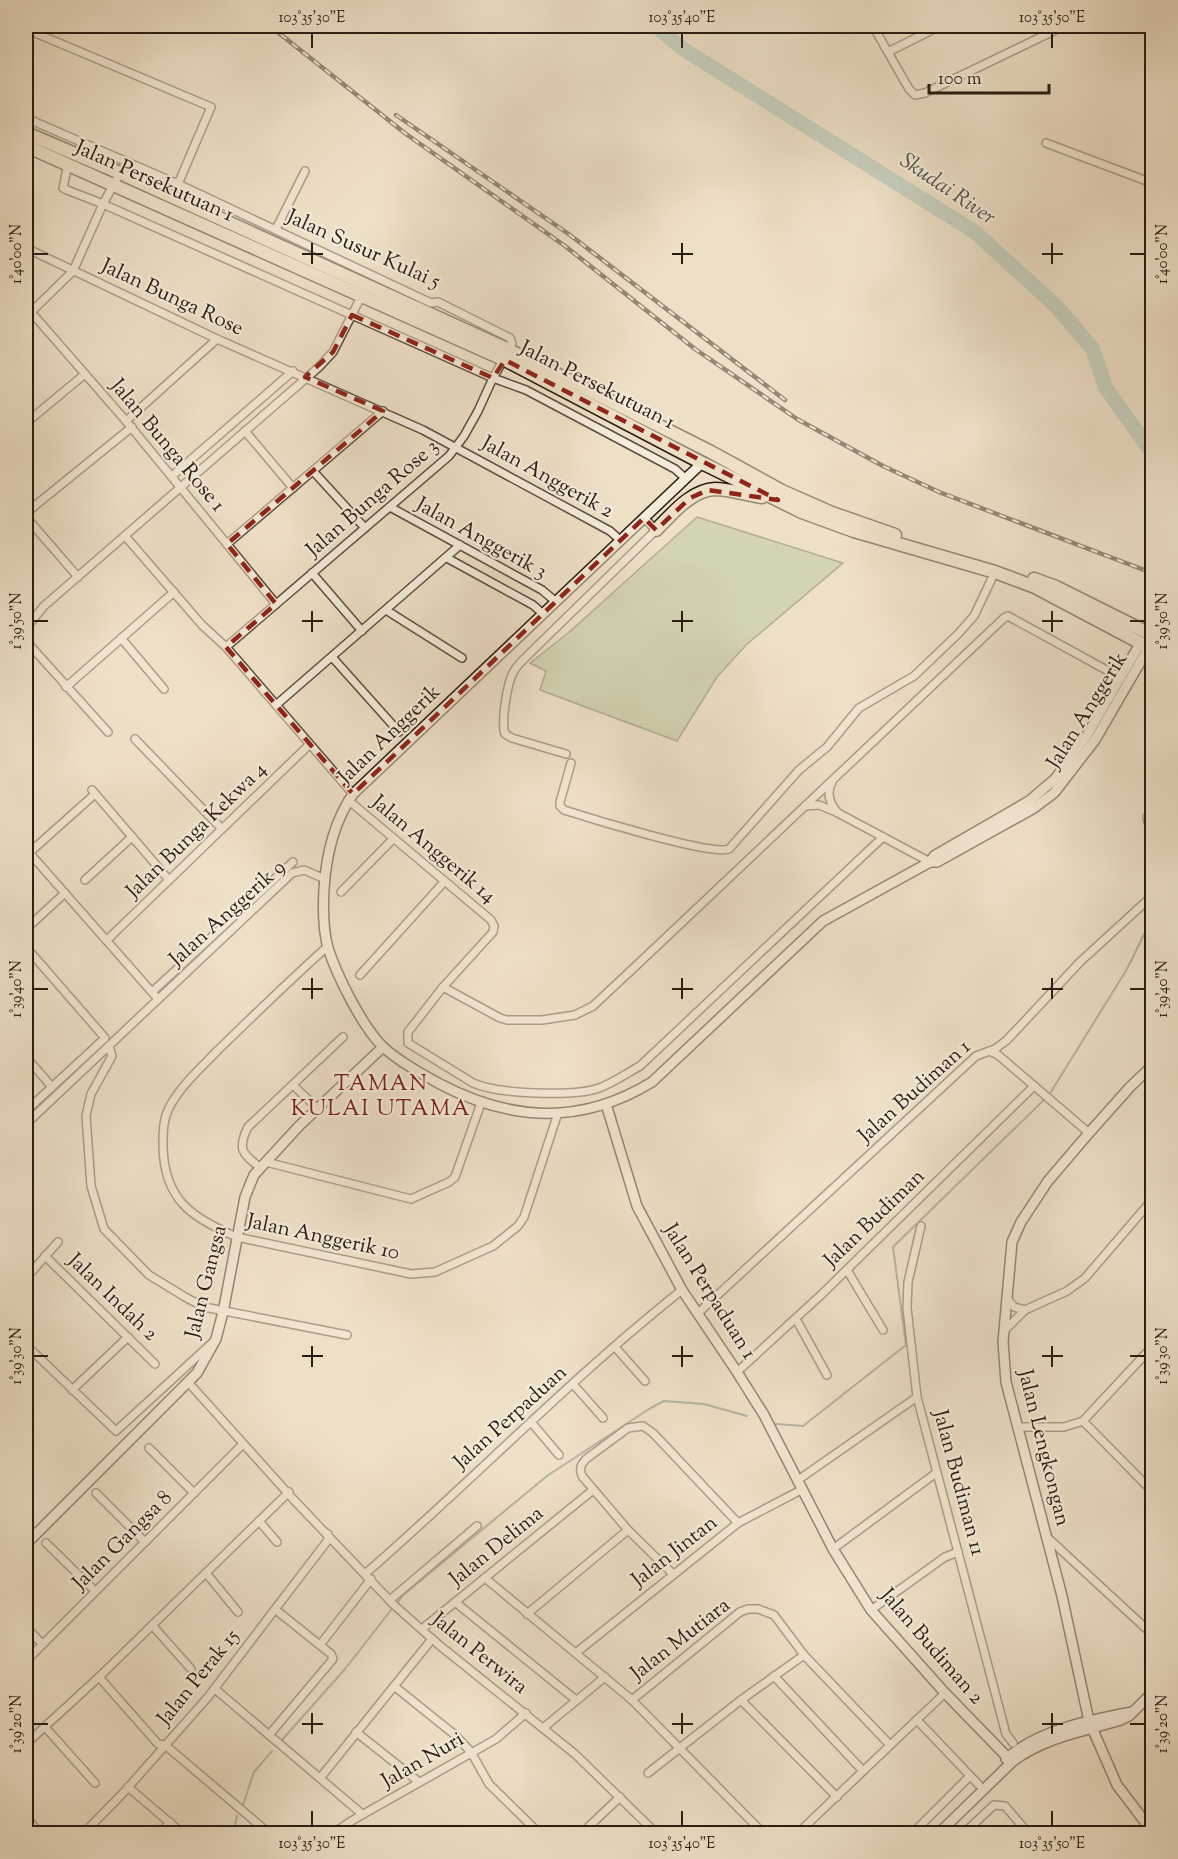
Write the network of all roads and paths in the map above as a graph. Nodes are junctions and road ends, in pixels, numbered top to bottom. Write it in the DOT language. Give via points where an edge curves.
graph roads {
  1 [pos="873,26"];
  2 [pos="940,26"];
  3 [pos="1064,26"];
  4 [pos="26,28"];
  5 [pos="888,52"];
  6 [pos="26,118"];
  7 [pos="26,133"];
  8 [pos="1046,143"];
  9 [pos="26,146"];
  10 [pos="68,164"];
  11 [pos="305,171"];
  12 [pos="117,179"];
  13 [pos="1152,183"];
  14 [pos="178,184"];
  15 [pos="103,204"];
  16 [pos="276,229"];
  17 [pos="26,248"];
  18 [pos="74,271"];
  19 [pos="367,284"];
  20 [pos="361,297"];
  21 [pos="426,312"];
  22 [pos="28,314"];
  23 [pos="352,315"];
  24 [pos="217,339"];
  25 [pos="507,355"];
  26 [pos="293,371"];
  27 [pos="85,374"];
  28 [pos="305,377"];
  29 [pos="493,378"];
  30 [pos="382,411"];
  31 [pos="26,422"];
  32 [pos="129,424"];
  33 [pos="245,431"];
  34 [pos="456,447"];
  35 [pos="702,463"];
  36 [pos="313,471"];
  37 [pos="172,476"];
  38 [pos="685,478"];
  39 [pos="181,488"];
  40 [pos="293,488"];
  41 [pos="778,500"];
  42 [pos="390,507"];
  43 [pos="26,515"];
  44 [pos="644,518"];
  45 [pos="365,528"];
  46 [pos="656,530"];
  47 [pos="125,536"];
  48 [pos="620,540"];
  49 [pos="227,544"];
  50 [pos="460,545"];
  51 [pos="447,558"];
  52 [pos="995,572"];
  53 [pos="312,573"];
  54 [pos="78,577"];
  55 [pos="174,592"];
  56 [pos="555,601"];
  57 [pos="276,604"];
  58 [pos="386,610"];
  59 [pos="542,613"];
  60 [pos="26,628"];
  61 [pos="362,631"];
  62 [pos="121,638"];
  63 [pos="26,641"];
  64 [pos="1149,643"];
  65 [pos="226,647"];
  66 [pos="332,657"];
  67 [pos="462,658"];
  68 [pos="1121,678"];
  69 [pos="66,687"];
  70 [pos="164,689"];
  71 [pos="276,705"];
  72 [pos="108,732"];
  73 [pos="399,732"];
  74 [pos="135,739"];
  75 [pos="309,745"];
  76 [pos="566,754"];
  77 [pos="571,763"];
  78 [pos="837,774"];
  79 [pos="350,797"];
  80 [pos="1031,805"];
  81 [pos="802,807"];
  82 [pos="838,813"];
  83 [pos="1147,817"];
  84 [pos="222,829"];
  85 [pos="132,837"];
  86 [pos="883,837"];
  87 [pos="1152,838"];
  88 [pos="393,839"];
  89 [pos="27,851"];
  90 [pos="293,862"];
  91 [pos="930,862"];
  92 [pos="325,879"];
  93 [pos="85,880"];
  94 [pos="169,880"];
  95 [pos="444,882"];
  96 [pos="341,892"];
  97 [pos="64,893"];
  98 [pos="1152,896"];
  99 [pos="26,929"];
  100 [pos="107,940"];
  101 [pos="328,946"];
  102 [pos="26,947"];
  103 [pos="360,975"];
  104 [pos="443,987"];
  105 [pos="152,992"];
  106 [pos="158,999"];
  107 [pos="343,1037"];
  108 [pos="109,1046"];
  109 [pos="384,1047"];
  110 [pos="987,1050"];
  111 [pos="26,1057"];
  112 [pos="1152,1066"];
  113 [pos="293,1085"];
  114 [pos="1034,1086"];
  115 [pos="52,1087"];
  116 [pos="481,1103"];
  117 [pos="606,1104"];
  118 [pos="318,1109"];
  119 [pos="26,1111"];
  120 [pos="558,1113"];
  121 [pos="26,1124"];
  122 [pos="1089,1132"];
  123 [pos="263,1165"];
  124 [pos="1152,1200"];
  125 [pos="921,1226"];
  126 [pos="237,1237"];
  127 [pos="58,1242"];
  128 [pos="45,1256"];
  129 [pos="847,1270"];
  130 [pos="26,1278"];
  131 [pos="682,1290"];
  132 [pos="1007,1298"];
  133 [pos="1025,1310"];
  134 [pos="223,1311"];
  135 [pos="697,1314"];
  136 [pos="796,1319"];
  137 [pos="883,1330"];
  138 [pos="1004,1331"];
  139 [pos="347,1335"];
  140 [pos="128,1337"];
  141 [pos="215,1342"];
  142 [pos="26,1345"];
  143 [pos="615,1347"];
  144 [pos="1152,1347"];
  145 [pos="155,1364"];
  146 [pos="738,1372"];
  147 [pos="827,1375"];
  148 [pos="645,1381"];
  149 [pos="188,1382"];
  150 [pos="573,1384"];
  151 [pos="72,1390"];
  152 [pos="917,1397"];
  153 [pos="603,1418"];
  154 [pos="1083,1421"];
  155 [pos="531,1422"];
  156 [pos="769,1426"];
  157 [pos="1017,1427"];
  158 [pos="243,1444"];
  159 [pos="149,1448"];
  160 [pos="559,1455"];
  161 [pos="936,1473"];
  162 [pos="800,1485"];
  163 [pos="593,1490"];
  164 [pos="1152,1491"];
  165 [pos="289,1492"];
  166 [pos="96,1493"];
  167 [pos="194,1493"];
  168 [pos="259,1521"];
  169 [pos="738,1523"];
  170 [pos="477,1526"];
  171 [pos="628,1530"];
  172 [pos="328,1534"];
  173 [pos="1048,1538"];
  174 [pos="145,1542"];
  175 [pos="277,1542"];
  176 [pos="46,1543"];
  177 [pos="26,1544"];
  178 [pos="833,1549"];
  179 [pos="958,1552"];
  180 [pos="206,1573"];
  181 [pos="673,1574"];
  182 [pos="368,1577"];
  183 [pos="485,1578"];
  184 [pos="95,1591"];
  185 [pos="455,1602"];
  186 [pos="395,1605"];
  187 [pos="276,1610"];
  188 [pos="871,1610"];
  189 [pos="238,1612"];
  190 [pos="527,1614"];
  191 [pos="152,1625"];
  192 [pos="26,1628"];
  193 [pos="422,1629"];
  194 [pos="1152,1634"];
  195 [pos="432,1639"];
  196 [pos="42,1644"];
  197 [pos="320,1645"];
  198 [pos="577,1652"];
  199 [pos="804,1654"];
  200 [pos="26,1661"];
  201 [pos="191,1669"];
  202 [pos="774,1676"];
  203 [pos="99,1677"];
  204 [pos="605,1677"];
  205 [pos="394,1686"];
  206 [pos="214,1689"];
  207 [pos="945,1693"];
  208 [pos="1152,1693"];
  209 [pos="576,1700"];
  210 [pos="632,1700"];
  211 [pos="741,1700"];
  212 [pos="526,1713"];
  213 [pos="917,1719"];
  214 [pos="1091,1725"];
  215 [pos="45,1727"];
  216 [pos="543,1728"];
  217 [pos="356,1732"];
  218 [pos="269,1735"];
  219 [pos="1013,1743"];
  220 [pos="26,1744"];
  221 [pos="890,1744"];
  222 [pos="165,1745"];
  223 [pos="680,1748"];
  224 [pos="471,1752"];
  225 [pos="1010,1760"];
  226 [pos="862,1771"];
  227 [pos="648,1773"];
  228 [pos="970,1776"];
  229 [pos="321,1778"];
  230 [pos="419,1782"];
  231 [pos="95,1783"];
  232 [pos="979,1785"];
  233 [pos="128,1787"];
  234 [pos="620,1797"];
  235 [pos="837,1797"];
  236 [pos="362,1814"];
  237 [pos="26,1817"];
  238 [pos="170,1822"];
  239 [pos="1152,1831"];
  240 [pos="40,1833"];
  241 [pos="83,1833"];
  242 [pos="160,1833"];
  243 [pos="183,1833"];
  244 [pos="270,1833"];
  245 [pos="332,1833"];
  246 [pos="540,1833"];
  247 [pos="581,1833"];
  248 [pos="657,1833"];
  249 [pos="764,1833"];
  250 [pos="797,1833"];
  251 [pos="912,1833"];
  252 [pos="930,1833"];
  253 [pos="938,1833"];
  254 [pos="963,1833"];
  255 [pos="1029,1833"];
  1 -- 5 [label="street"];
  2 -- 5 [label="street"];
  3 -- 5 [label="street" via="915,95"];
  4 -- 14 [label="street" via="211,108"];
  6 -- 14 [label="street, Jalan Susur Kulai 5"];
  7 -- 12 [label="highway, Jalan Persekutuan 1"];
  8 -- 13 [label="street"];
  9 -- 10 [label="highway, Jalan Persekutuan 1"];
  10 -- 12 [label="highway, Jalan Persekutuan 1"];
  10 -- 15 [label="street" via="63,188"];
  11 -- 16 [label="street"];
  12 -- 15 [label="street"];
  12 -- 19 [label="highway, Jalan Persekutuan 1"];
  12 -- 20 [label="highway, Jalan Persekutuan 1"];
  14 -- 16 [label="street, Jalan Susur Kulai 5"];
  15 -- 18 [label="street"];
  15 -- 23 [label="street"];
  16 -- 21 [label="street, Jalan Susur Kulai 5"];
  17 -- 18 [label="street, Jalan Bunga Rose"];
  18 -- 22 [label="street"];
  18 -- 24 [label="street, Jalan Bunga Rose"];
  19 -- 20 [label="street"];
  19 -- 21 [label="highway, Jalan Persekutuan 1"];
  20 -- 21 [label="highway, Jalan Persekutuan 1"];
  20 -- 23 [label="street"];
  21 -- 25 [label="highway, Jalan Persekutuan 1"];
  21 -- 25 [label="street, Jalan Susur Kulai 5" via="438,302 507,336 512,343"];
  22 -- 27 [label="street, Jalan Bunga Rose 1"];
  23 -- 28 [label="street" via="333,352"];
  23 -- 29 [label="street"];
  24 -- 26 [label="street, Jalan Bunga Rose"];
  24 -- 32 [label="street"];
  25 -- 29 [label="street, Jalan Bunga Rose 3"];
  25 -- 35 [label="highway, Jalan Persekutuan 1"];
  25 -- 64 [label="highway, Jalan Persekutuan 1" via="832,513 1056,587"];
  26 -- 28 [label="street, Jalan Bunga Rose"];
  26 -- 37 [label="street"];
  27 -- 31 [label="street"];
  27 -- 32 [label="street, Jalan Bunga Rose 1"];
  28 -- 30 [label="street, Jalan Bunga Rose"];
  28 -- 33 [label="street"];
  29 -- 34 [label="street, Jalan Bunga Rose 3"];
  29 -- 38 [label="street" via="526,390 675,469"];
  30 -- 34 [label="street, Jalan Bunga Rose"];
  30 -- 36 [label="street"];
  32 -- 37 [label="street, Jalan Bunga Rose 1"];
  32 -- 43 [label="street"];
  33 -- 39 [label="street"];
  33 -- 40 [label="street"];
  34 -- 42 [label="street, Jalan Bunga Rose 3"];
  34 -- 48 [label="street, Jalan Anggerik 2"];
  35 -- 38 [label="street, Jalan Anggerik"];
  35 -- 41 [label="highway, Jalan Persekutuan 1"];
  36 -- 40 [label="street"];
  36 -- 45 [label="street"];
  37 -- 39 [label="street, Jalan Bunga Rose 1"];
  38 -- 44 [label="street, Jalan Anggerik"];
  39 -- 47 [label="street"];
  39 -- 49 [label="street, Jalan Bunga Rose 1"];
  40 -- 49 [label="street"];
  41 -- 46 [label="highway" via="708,490 690,498"];
  41 -- 52 [label="highway, Jalan Persekutuan 1" via="854,531"];
  42 -- 45 [label="street, Jalan Bunga Rose 3"];
  42 -- 50 [label="street, Jalan Anggerik 3"];
  43 -- 54 [label="street"];
  44 -- 46 [label="street"];
  44 -- 48 [label="street, Jalan Anggerik"];
  45 -- 53 [label="street, Jalan Bunga Rose 3"];
  46 -- 76 [label="street" via="528,655 509,680 505,734"];
  47 -- 54 [label="street"];
  47 -- 55 [label="street, Jalan Anggerik 14"];
  48 -- 56 [label="street, Jalan Anggerik"];
  49 -- 57 [label="street, Jalan Bunga Rose 1"];
  50 -- 51 [label="street"];
  50 -- 56 [label="street, Jalan Anggerik 3"];
  51 -- 58 [label="street"];
  51 -- 59 [label="street"];
  52 -- 64 [label="highway, Jalan Persekutuan 1" via="1035,587"];
  52 -- 77 [label="street" via="974,616 958,634 914,676 859,708 729,849 717,851 680,843 564,810 560,802"];
  53 -- 57 [label="street, Jalan Bunga Rose 3"];
  53 -- 61 [label="street"];
  54 -- 60 [label="street" via="44,606"];
  55 -- 62 [label="street"];
  55 -- 65 [label="street, Jalan Anggerik 14"];
  56 -- 59 [label="street, Jalan Anggerik"];
  57 -- 65 [label="street, Jalan Bunga Rose 3"];
  58 -- 61 [label="street"];
  58 -- 67 [label="street"];
  59 -- 79 [label="street, Jalan Anggerik"];
  61 -- 66 [label="street"];
  62 -- 69 [label="street"];
  62 -- 70 [label="street"];
  63 -- 69 [label="street"];
  64 -- 68 [label="street, Jalan Anggerik"];
  64 -- 80 [label="street, Jalan Anggerik" via="1095,740 1062,785"];
  65 -- 71 [label="street, Jalan Anggerik 14"];
  66 -- 71 [label="street"];
  66 -- 73 [label="street"];
  68 -- 78 [label="street" via="1008,616"];
  68 -- 80 [label="street, Jalan Anggerik" via="1087,735"];
  69 -- 72 [label="street"];
  71 -- 75 [label="street, Jalan Anggerik 14"];
  74 -- 84 [label="street"];
  75 -- 79 [label="street, Jalan Anggerik 14"];
  75 -- 84 [label="street, Jalan Bunga Kekwa 4"];
  78 -- 81 [label="street"];
  78 -- 82 [label="street" via="829,794"];
  79 -- 88 [label="street, Jalan Anggerik 14"];
  79 -- 92 [label="street, Jalan Anggerik" via="333,836"];
  80 -- 91 [label="street, Jalan Anggerik" via="934,856"];
  81 -- 82 [label="street" via="819,805"];
  81 -- 104 [label="street" via="585,1010 558,1019 507,1020"];
  82 -- 86 [label="street"];
  83 -- 87 [label="street"];
  84 -- 94 [label="street, Jalan Bunga Kekwa 4"];
  85 -- 89 [label="street" via="93,792"];
  85 -- 93 [label="street"];
  85 -- 94 [label="street"];
  86 -- 91 [label="street"];
  86 -- 104 [label="street" via="662,1047 640,1066 604,1086 555,1093 480,1086 417,1050 408,1043 408,1032"];
  88 -- 95 [label="street, Jalan Anggerik 14"];
  88 -- 96 [label="street"];
  89 -- 97 [label="street"];
  90 -- 105 [label="street"];
  91 -- 117 [label="street, Jalan Anggerik" via="823,921 662,1074 634,1093"];
  92 -- 101 [label="street, Jalan Anggerik"];
  92 -- 106 [label="street, Jalan Anggerik 9" via="304,870 292,873"];
  94 -- 100 [label="street, Jalan Bunga Kekwa 4"];
  95 -- 103 [label="street"];
  95 -- 104 [label="street, Jalan Anggerik 14" via="494,926 493,932"];
  97 -- 99 [label="street"];
  97 -- 100 [label="street"];
  98 -- 110 [label="street, Jalan Budiman 1" via="1080,962 1007,1040"];
  100 -- 105 [label="street"];
  101 -- 109 [label="street, Jalan Anggerik" via="365,1024"];
  101 -- 126 [label="street, Jalan Anggerik 10" via="185,1083 166,1116 163,1165 171,1188 189,1211"];
  102 -- 115 [label="street" via="105,1038"];
  105 -- 106 [label="street"];
  106 -- 108 [label="street, Jalan Anggerik 9"];
  107 -- 113 [label="street"];
  108 -- 121 [label="street, Jalan Anggerik 9"];
  108 -- 134 [label="street" via="112,1056 91,1094 86,1116 91,1186 104,1229 149,1275 185,1298"];
  109 -- 116 [label="street, Jalan Anggerik" via="406,1065"];
  109 -- 118 [label="street, Jalan Gangsa"];
  110 -- 114 [label="street"];
  110 -- 135 [label="street, Jalan Budiman 1"];
  111 -- 115 [label="street"];
  112 -- 122 [label="street, Jalan Lengkongan"];
  113 -- 118 [label="street"];
  113 -- 123 [label="street" via="248,1127 242,1139 244,1154"];
  114 -- 122 [label="street"];
  114 -- 129 [label="street, Jalan Budiman"];
  115 -- 119 [label="street"];
  116 -- 120 [label="street, Jalan Anggerik" via="517,1111"];
  116 -- 123 [label="street" via="455,1178 416,1197 381,1193"];
  117 -- 120 [label="street, Jalan Anggerik"];
  117 -- 131 [label="street, Jalan Perpaduan 1" via="637,1206"];
  118 -- 123 [label="street, Jalan Gangsa"];
  120 -- 126 [label="street, Jalan Anggerik 10" via="524,1217 499,1242 435,1272 411,1274"];
  122 -- 132 [label="street, Jalan Lengkongan" via="1048,1181 1021,1222 1012,1242"];
  123 -- 126 [label="street, Jalan Gangsa" via="245,1197"];
  124 -- 133 [label="street" via="1085,1278"];
  125 -- 152 [label="street, Jalan Budiman 11" via="908,1282 907,1308"];
  126 -- 134 [label="street, Jalan Gangsa"];
  127 -- 128 [label="street"];
  128 -- 130 [label="street"];
  128 -- 140 [label="street, Jalan Indah 2"];
  129 -- 136 [label="street, Jalan Budiman"];
  129 -- 137 [label="street"];
  131 -- 135 [label="street, Jalan Perpaduan 1"];
  131 -- 143 [label="street, Jalan Perpaduan"];
  132 -- 133 [label="street" via="1014,1307"];
  132 -- 138 [label="street, Jalan Lengkongan"];
  133 -- 138 [label="street"];
  134 -- 139 [label="street"];
  134 -- 141 [label="street, Jalan Gangsa"];
  135 -- 146 [label="street, Jalan Perpaduan 1"];
  136 -- 146 [label="street, Jalan Budiman"];
  136 -- 147 [label="street"];
  138 -- 157 [label="street, Jalan Lengkongan" via="1002,1353"];
  140 -- 145 [label="street, Jalan Indah 2"];
  140 -- 151 [label="street"];
  141 -- 149 [label="street, Jalan Gangsa"];
  141 -- 151 [label="street" via="116,1431"];
  142 -- 151 [label="street"];
  143 -- 148 [label="street"];
  143 -- 150 [label="street, Jalan Perpaduan"];
  144 -- 154 [label="street"];
  146 -- 156 [label="street, Jalan Perpaduan 1"];
  149 -- 158 [label="street, Jalan Perwira"];
  149 -- 177 [label="street, Jalan Gangsa"];
  150 -- 153 [label="street"];
  150 -- 155 [label="street, Jalan Perpaduan"];
  152 -- 161 [label="street, Jalan Budiman 11"];
  152 -- 162 [label="street, Jalan Jintan"];
  154 -- 157 [label="street" via="1050,1429"];
  154 -- 164 [label="street"];
  155 -- 160 [label="street"];
  155 -- 182 [label="street, Jalan Perpaduan"];
  156 -- 162 [label="street, Jalan Budiman 2"];
  157 -- 173 [label="street, Jalan Lengkongan"];
  158 -- 165 [label="street, Jalan Perwira"];
  158 -- 167 [label="street, Jalan Gangsa 8"];
  159 -- 167 [label="street"];
  161 -- 178 [label="street"];
  161 -- 179 [label="street, Jalan Budiman 11"];
  162 -- 169 [label="street, Jalan Jintan"];
  162 -- 178 [label="street, Jalan Budiman 2"];
  163 -- 169 [label="street" via="580,1470 586,1459 628,1428 643,1426"];
  163 -- 171 [label="street"];
  163 -- 183 [label="street, Jalan Delima"];
  165 -- 168 [label="street"];
  165 -- 172 [label="street, Jalan Perwira"];
  166 -- 174 [label="street"];
  167 -- 174 [label="street, Jalan Gangsa 8"];
  168 -- 175 [label="street"];
  168 -- 180 [label="street"];
  169 -- 181 [label="street, Jalan Jintan"];
  170 -- 186 [label="street"];
  171 -- 181 [label="street"];
  171 -- 190 [label="street"];
  172 -- 182 [label="street, Jalan Perwira"];
  172 -- 187 [label="street, Jalan Perak 15" via="328,1540"];
  173 -- 194 [label="street"];
  173 -- 214 [label="street, Jalan Lengkongan"];
  174 -- 184 [label="street, Jalan Gangsa 8"];
  176 -- 184 [label="street"];
  178 -- 188 [label="street, Jalan Budiman 2"];
  179 -- 188 [label="street" via="945,1557"];
  179 -- 219 [label="street, Jalan Budiman 11" via="1006,1734"];
  180 -- 189 [label="street"];
  180 -- 191 [label="street"];
  181 -- 198 [label="street, Jalan Jintan"];
  182 -- 186 [label="street, Jalan Perwira"];
  182 -- 197 [label="street, Jalan Perpaduan"];
  183 -- 185 [label="street, Jalan Delima"];
  183 -- 190 [label="street"];
  184 -- 196 [label="street, Jalan Gangsa 8"];
  185 -- 193 [label="street, Jalan Delima"];
  185 -- 209 [label="street"];
  186 -- 193 [label="street, Jalan Perwira"];
  187 -- 197 [label="street"];
  187 -- 206 [label="street, Jalan Perak 15"];
  188 -- 207 [label="street, Jalan Budiman 2"];
  190 -- 198 [label="street"];
  191 -- 201 [label="street"];
  191 -- 203 [label="street"];
  192 -- 196 [label="street"];
  193 -- 195 [label="street, Jalan Perwira"];
  195 -- 205 [label="street"];
  195 -- 212 [label="street, Jalan Perwira"];
  196 -- 200 [label="street, Jalan Gangsa 8"];
  197 -- 218 [label="street" via="331,1654 332,1661"];
  198 -- 204 [label="street"];
  199 -- 202 [label="street"];
  199 -- 210 [label="street, Jalan Mutiara" via="774,1615 748,1609"];
  199 -- 221 [label="street"];
  202 -- 211 [label="street"];
  202 -- 226 [label="street"];
  203 -- 215 [label="street"];
  203 -- 222 [label="street" via="158,1744"];
  204 -- 209 [label="street"];
  204 -- 210 [label="street"];
  205 -- 217 [label="street"];
  205 -- 224 [label="street"];
  206 -- 218 [label="street"];
  206 -- 222 [label="street, Jalan Perak 15"];
  207 -- 213 [label="street"];
  207 -- 225 [label="street, Jalan Budiman 2"];
  208 -- 214 [label="street" via="1134,1711"];
  209 -- 216 [label="street"];
  210 -- 223 [label="street"];
  211 -- 223 [label="street"];
  211 -- 235 [label="street"];
  212 -- 216 [label="street, Jalan Perwira"];
  212 -- 224 [label="street, Jalan Nuri" via="496,1738"];
  213 -- 221 [label="street"];
  213 -- 228 [label="street"];
  214 -- 225 [label="street" via="1035,1740 1017,1750"];
  214 -- 239 [label="street, Jalan Lengkongan" via="1117,1785"];
  215 -- 220 [label="street"];
  215 -- 231 [label="street"];
  216 -- 234 [label="street, Jalan Perwira"];
  217 -- 229 [label="street"];
  217 -- 230 [label="street"];
  218 -- 229 [label="street"];
  221 -- 226 [label="street"];
  222 -- 233 [label="street, Jalan Perak 15"];
  222 -- 244 [label="street"];
  223 -- 227 [label="street"];
  223 -- 249 [label="street"];
  224 -- 230 [label="street, Jalan Nuri"];
  224 -- 246 [label="street" via="489,1784"];
  225 -- 232 [label="street"];
  225 -- 253 [label="street"];
  226 -- 235 [label="street"];
  228 -- 232 [label="street"];
  228 -- 251 [label="street"];
  229 -- 236 [label="street"];
  230 -- 236 [label="street, Jalan Nuri"];
  232 -- 252 [label="street"];
  233 -- 238 [label="street"];
  233 -- 241 [label="street, Jalan Perak 15"];
  234 -- 247 [label="street"];
  234 -- 248 [label="street, Jalan Perwira"];
  235 -- 250 [label="street"];
  236 -- 245 [label="street, Jalan Nuri"];
  237 -- 240 [label="street"];
  238 -- 242 [label="street"];
  238 -- 243 [label="street"];
  254 -- 255 [label="street" via="994,1805 1005,1806"];
}
